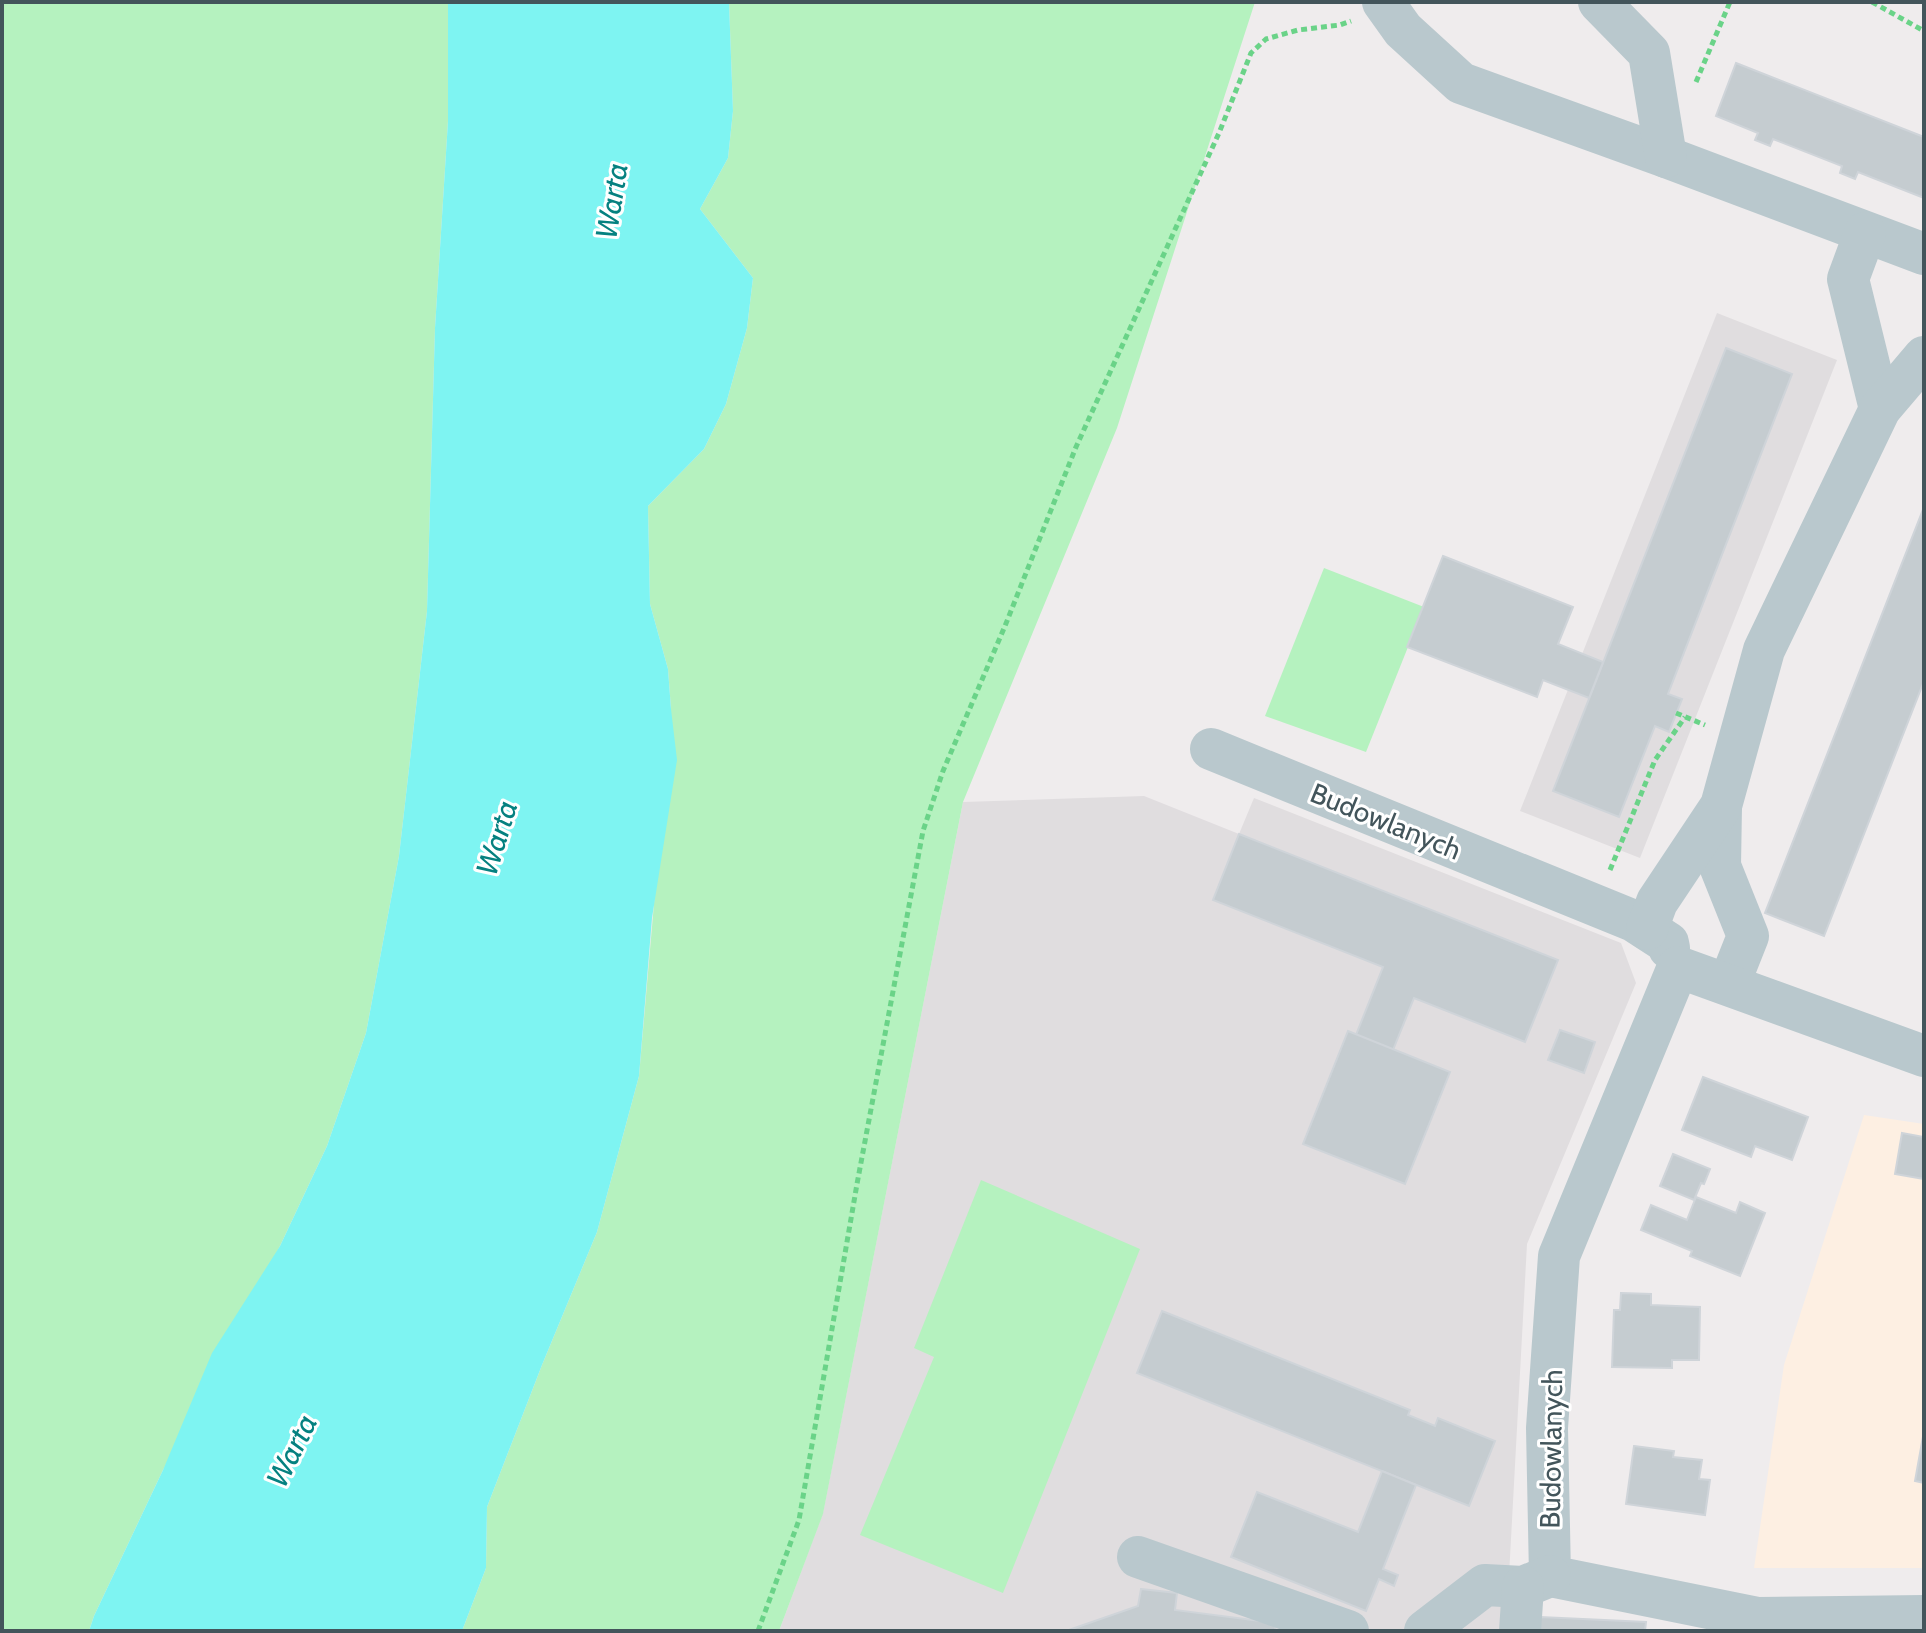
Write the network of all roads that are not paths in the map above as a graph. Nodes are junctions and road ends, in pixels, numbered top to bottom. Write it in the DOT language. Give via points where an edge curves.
graph roads {
  1 [pos="1599,2"];
  2 [pos="1396,10"];
  3 [pos="1666,157"];
  4 [pos="1865,233"];
  5 [pos="1924,254"];
  6 [pos="1924,357"];
  7 [pos="1880,409"];
  8 [pos="1211,749"];
  9 [pos="1721,806"];
  10 [pos="1647,929"];
  11 [pos="1678,967"];
  12 [pos="1729,984"];
  13 [pos="1924,1056"];
  14 [pos="1138,1557"];
  15 [pos="1536,1582"];
  16 [pos="1924,1616"];
  17 [pos="1758,1624"];
  18 [pos="1348,1631"];
  19 [pos="1425,1631"];
  20 [pos="1520,1631"];
  1 -- 3 [label="street" via="1649,53"];
  2 -- 3 [label="street" via="1461,83"];
  3 -- 4 [label="street"];
  4 -- 5 [label="street"];
  4 -- 7 [label="street" via="1848,279"];
  6 -- 7 [label="street"];
  7 -- 9 [label="street" via="1764,650"];
  8 -- 10 [label="street, Budowlanych"];
  9 -- 10 [label="street" via="1657,902"];
  9 -- 12 [label="street" via="1720,866 1748,936"];
  10 -- 11 [label="street, Budowlanych" via="1668,943"];
  11 -- 12 [label="street"];
  11 -- 15 [label="street, Budowlanych" via="1559,1256"];
  12 -- 13 [label="street"];
  14 -- 18 [label="street"];
  15 -- 17 [label="street"];
  15 -- 19 [label="street" via="1485,1585"];
  15 -- 20 [label="street, Budowlanych"];
  16 -- 17 [label="street"];
}
